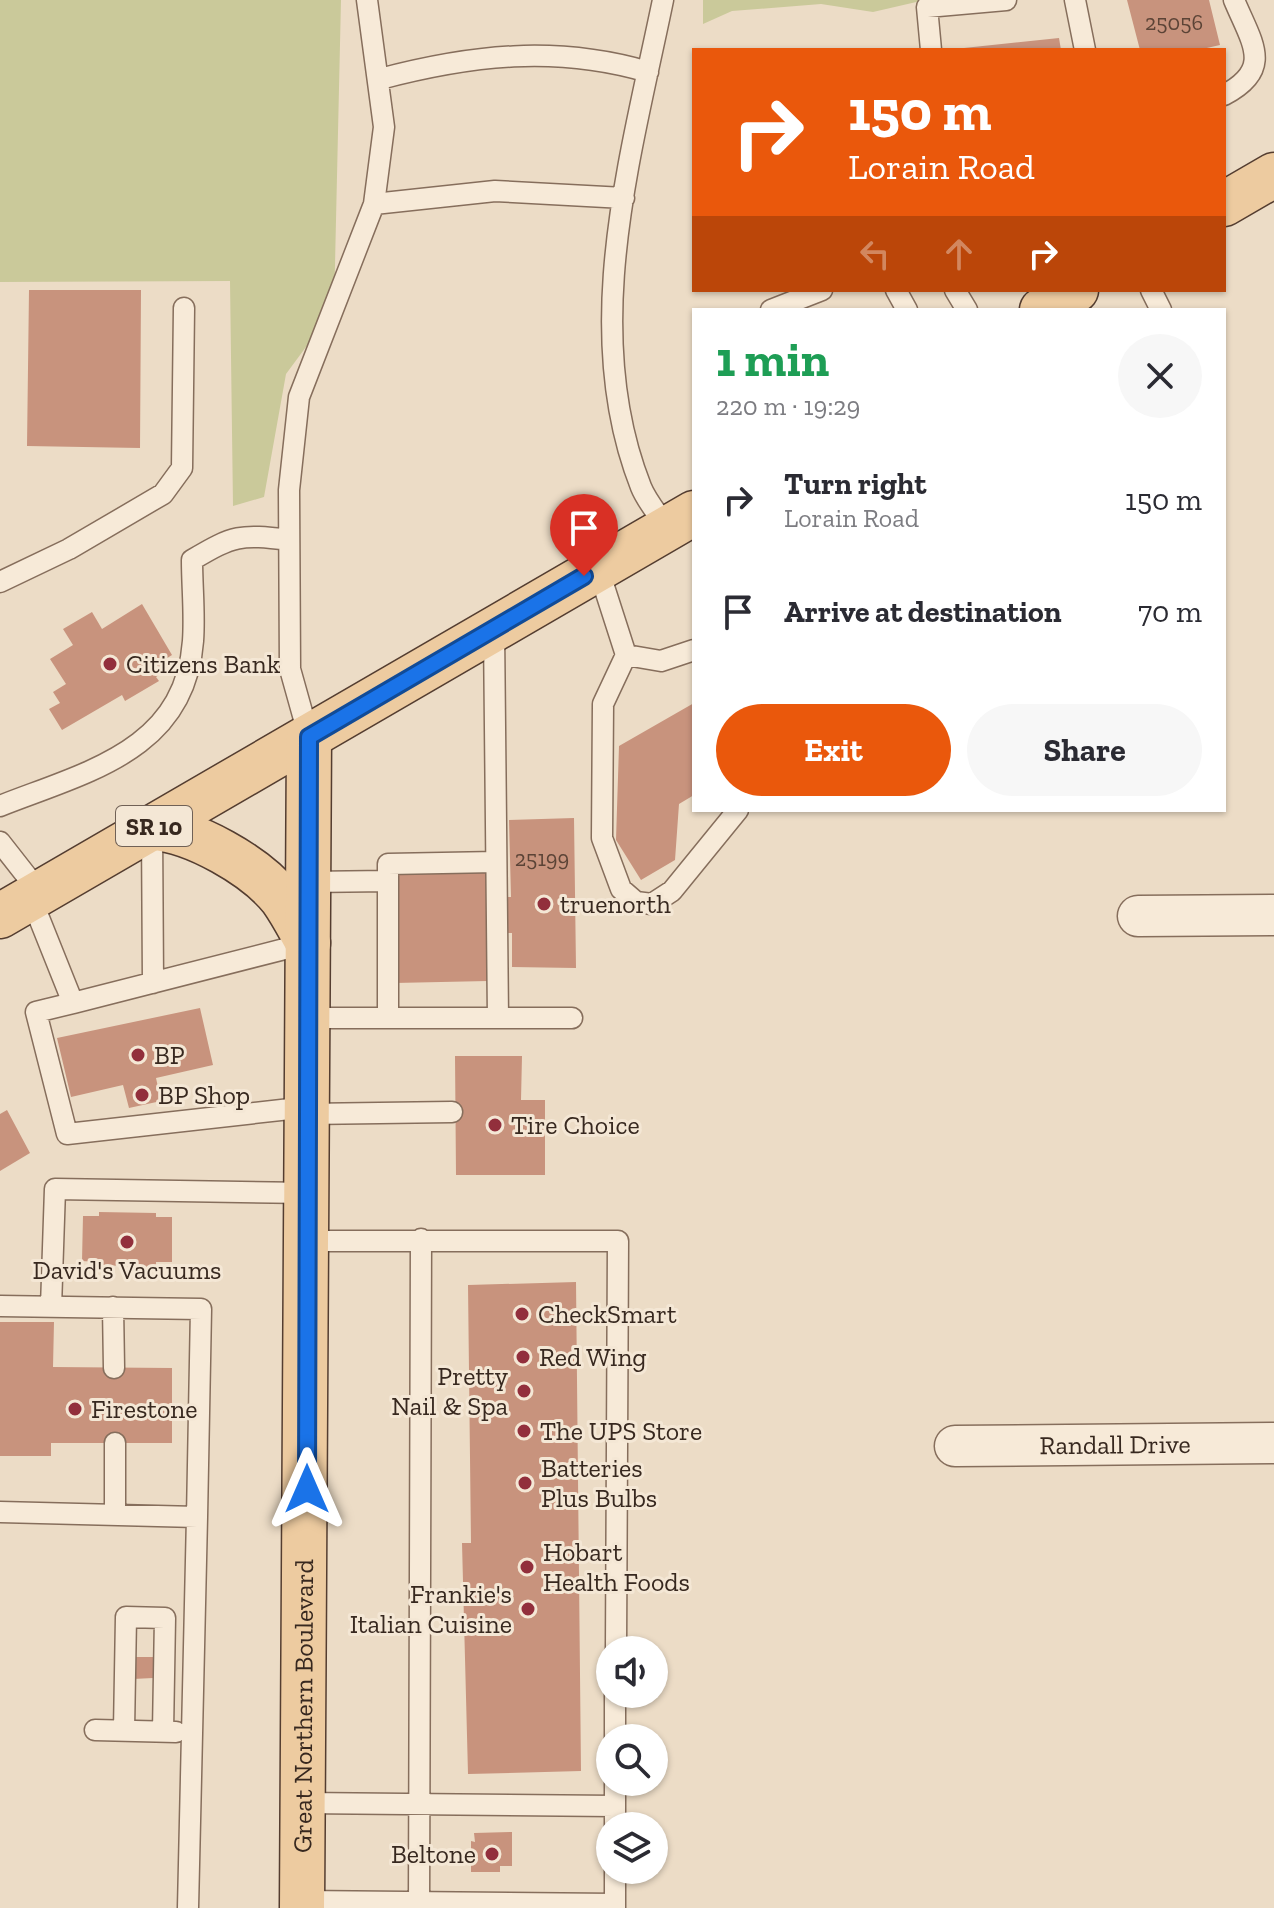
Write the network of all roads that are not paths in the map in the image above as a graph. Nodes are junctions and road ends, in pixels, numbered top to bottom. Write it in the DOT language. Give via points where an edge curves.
graph roads {
  1 [pos="367,0"];
  2 [pos="663,0"];
  3 [pos="1006,0"];
  4 [pos="1075,0"];
  5 [pos="1234,0"];
  6 [pos="931,48"];
  7 [pos="1085,48"];
  8 [pos="648,72"];
  9 [pos="380,79"];
  10 [pos="1226,94"];
  11 [pos="1274,175"];
  12 [pos="1227,194"];
  13 [pos="624,198"];
  14 [pos="374,204"];
  15 [pos="817,292"];
  16 [pos="1073,292"];
  17 [pos="184,308"];
  18 [pos="776,308"];
  19 [pos="1045,308"];
  20 [pos="681,520"];
  21 [pos="289,540"];
  22 [pos="598,568"];
  23 [pos="0,582"];
  24 [pos="494,629"];
  25 [pos="692,651"];
  26 [pos="626,655"];
  27 [pos="309,737"];
  28 [pos="0,806"];
  29 [pos="736,812"];
  30 [pos="152,828"];
  31 [pos="0,842"];
  32 [pos="496,862"];
  33 [pos="388,881"];
  34 [pos="308,882"];
  35 [pos="24,902"];
  36 [pos="1274,915"];
  37 [pos="1138,916"];
  38 [pos="308,943"];
  39 [pos="153,983"];
  40 [pos="73,1003"];
  41 [pos="308,1018"];
  42 [pos="388,1018"];
  43 [pos="498,1018"];
  44 [pos="572,1018"];
  45 [pos="308,1110"];
  46 [pos="452,1112"];
  47 [pos="308,1193"];
  48 [pos="421,1239"];
  49 [pos="307,1241"];
  50 [pos="0,1306"];
  51 [pos="51,1307"];
  52 [pos="113,1307"];
  53 [pos="114,1368"];
  54 [pos="115,1443"];
  55 [pos="1274,1443"];
  56 [pos="955,1446"];
  57 [pos="0,1512"];
  58 [pos="115,1515"];
  59 [pos="197,1517"];
  60 [pos="616,1636"];
  61 [pos="95,1730"];
  62 [pos="124,1730"];
  63 [pos="163,1731"];
  64 [pos="192,1732"];
  65 [pos="303,1803"];
  66 [pos="420,1804"];
  67 [pos="596,1815"];
  68 [pos="615,1884"];
  69 [pos="302,1904"];
  70 [pos="419,1906"];
  71 [pos="615,1906"];
  72 [pos="188,1908"];
  1 -- 9 [label="lane"];
  2 -- 8 [label="lane"];
  3 -- 6 [label="lane" via="927,7"];
  4 -- 7 [label="lane"];
  5 -- 10 [label="lane" via="1258,56 1255,74"];
  8 -- 9 [label="lane" via="555,54 493,55"];
  8 -- 13 [label="lane"];
  9 -- 14 [label="lane" via="384,127"];
  11 -- 12 [label="main road"];
  13 -- 14 [label="lane" via="495,191"];
  13 -- 20 [label="lane" via="612,308 616,380 642,490"];
  14 -- 21 [label="lane" via="299,397"];
  15 -- 18 [label="lane"];
  16 -- 19 [label="main road"];
  17 -- 23 [label="lane" via="182,468 174,482 163,494 69,549"];
  20 -- 22 [label="main road, SR 10"];
  21 -- 27 [label="lane" via="290,669"];
  21 -- 28 [label="lane" via="229,538 192,560 193,641 187,674 158,728 121,758"];
  22 -- 24 [label="main road, SR 10"];
  22 -- 26 [label="lane"];
  24 -- 27 [label="main road, SR 10"];
  24 -- 32 [label="lane"];
  25 -- 26 [label="lane" via="661,661"];
  26 -- 29 [label="lane" via="603,704 602,838 621,889 636,902 652,904 672,891"];
  27 -- 30 [label="main road, SR 10"];
  27 -- 34 [label="main road, Great Northern Boulevard"];
  30 -- 35 [label="main road, SR 10"];
  30 -- 38 [label="main road" via="211,845 257,876 281,898"];
  30 -- 39 [label="lane"];
  31 -- 35 [label="lane"];
  32 -- 33 [label="lane" via="388,864"];
  32 -- 43 [label="lane"];
  33 -- 34 [label="lane"];
  33 -- 42 [label="lane"];
  34 -- 38 [label="main road, Great Northern Boulevard"];
  35 -- 40 [label="lane"];
  36 -- 37 [label="street"];
  38 -- 39 [label="lane"];
  38 -- 41 [label="main road, Great Northern Boulevard"];
  39 -- 40 [label="lane"];
  40 -- 45 [label="lane" via="36,1012 67,1134"];
  41 -- 42 [label="lane"];
  41 -- 45 [label="main road, Great Northern Boulevard"];
  42 -- 43 [label="lane"];
  43 -- 44 [label="lane"];
  45 -- 46 [label="lane"];
  45 -- 47 [label="main road, Great Northern Boulevard"];
  47 -- 49 [label="main road, Great Northern Boulevard"];
  47 -- 51 [label="lane" via="55,1189"];
  48 -- 49 [label="lane"];
  48 -- 60 [label="lane" via="618,1241"];
  48 -- 66 [label="lane"];
  49 -- 65 [label="main road, Great Northern Boulevard"];
  50 -- 51 [label="lane"];
  51 -- 52 [label="lane"];
  52 -- 53 [label="lane"];
  52 -- 59 [label="lane" via="201,1309"];
  54 -- 58 [label="lane"];
  55 -- 56 [label="street, Randall Drive"];
  57 -- 58 [label="lane"];
  58 -- 59 [label="lane"];
  59 -- 64 [label="lane"];
  61 -- 62 [label="lane"];
  62 -- 63 [label="lane"];
  62 -- 63 [label="lane" via="126,1617 152,1617 165,1618"];
  63 -- 64 [label="lane"];
  64 -- 72 [label="lane"];
  65 -- 66 [label="lane"];
  65 -- 69 [label="main road, Great Northern Boulevard"];
  66 -- 67 [label="lane"];
  66 -- 70 [label="lane"];
  68 -- 71 [label="lane"];
  69 -- 70 [label="lane"];
  70 -- 71 [label="lane"];
}
